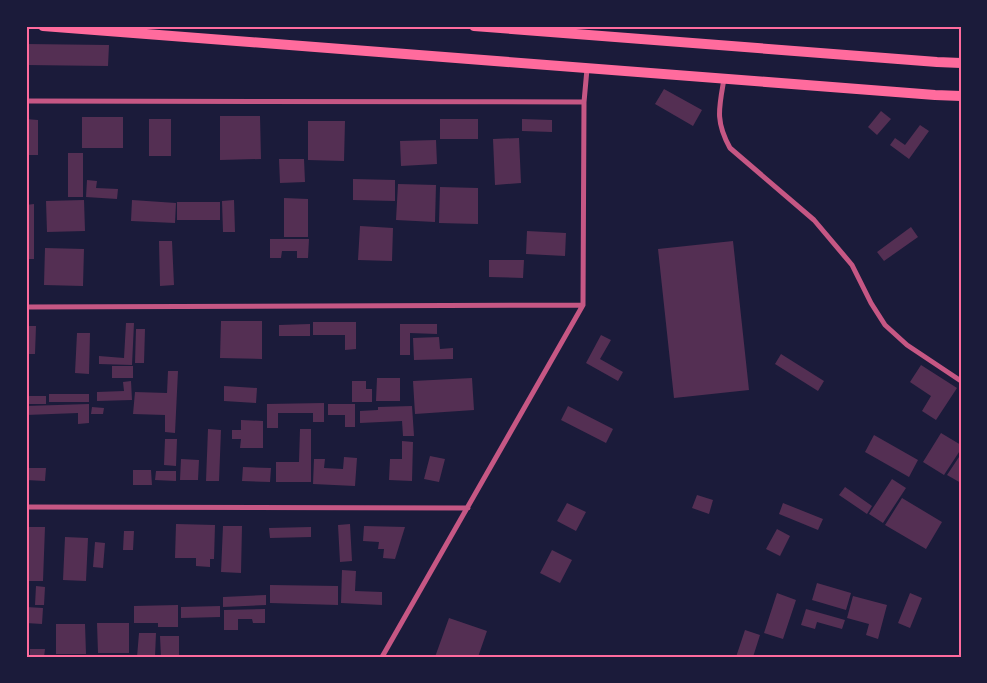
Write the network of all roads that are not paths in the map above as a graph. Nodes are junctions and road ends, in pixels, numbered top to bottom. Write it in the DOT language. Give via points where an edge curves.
graph roads {
  1 [pos="43,26"];
  2 [pos="474,26"];
  3 [pos="961,63"];
  4 [pos="587,69"];
  5 [pos="724,79"];
  6 [pos="961,96"];
  7 [pos="26,101"];
  8 [pos="584,102"];
  9 [pos="583,305"];
  10 [pos="26,307"];
  11 [pos="961,381"];
  12 [pos="26,507"];
  13 [pos="468,508"];
  14 [pos="382,657"];
  1 -- 4 [label="main road"];
  2 -- 3 [label="main road"];
  4 -- 5 [label="main road"];
  4 -- 8 [label="street"];
  5 -- 6 [label="main road"];
  5 -- 11 [label="street" via="719,120 730,148 814,220 852,265 885,325 907,345"];
  7 -- 8 [label="street"];
  8 -- 9 [label="street"];
  9 -- 10 [label="street"];
  9 -- 13 [label="street"];
  12 -- 13 [label="street"];
  13 -- 14 [label="street"];
}
